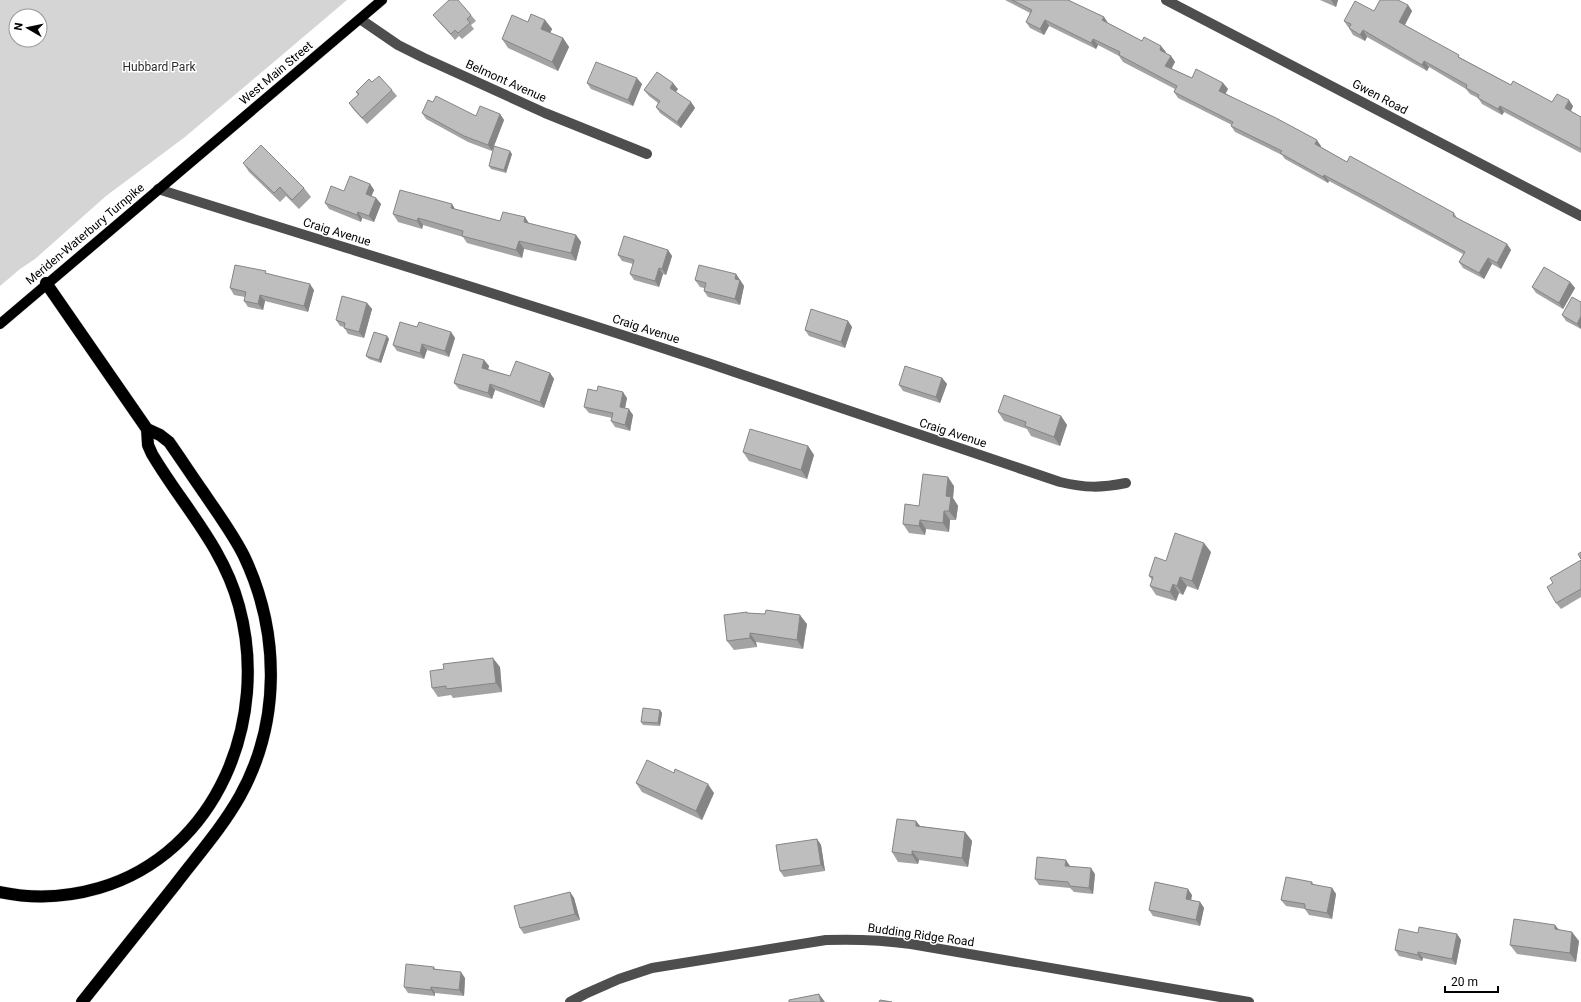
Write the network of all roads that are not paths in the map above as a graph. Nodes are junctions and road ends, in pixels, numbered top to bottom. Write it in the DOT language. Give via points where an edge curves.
graph roads {
  1 [pos="382,0"];
  2 [pos="1166,0"];
  3 [pos="360,19"];
  4 [pos="647,154"];
  5 [pos="187,165"];
  6 [pos="158,189"];
  7 [pos="1581,216"];
  8 [pos="46,283"];
  9 [pos="0,324"];
  10 [pos="147,429"];
  11 [pos="1126,483"];
  12 [pos="0,892"];
  13 [pos="82,1002"];
  14 [pos="570,1002"];
  15 [pos="1249,1002"];
  1 -- 3 [label="main road, West Main Street"];
  2 -- 7 [label="street, Gwen Road"];
  3 -- 4 [label="street, Belmont Avenue" via="398,45 424,58 545,113"];
  3 -- 5 [label="main road, West Main Street"];
  5 -- 6 [label="main road, Meriden-Waterbury Turnpike"];
  6 -- 8 [label="main road, Meriden-Waterbury Turnpike"];
  6 -- 11 [label="street, Craig Avenue" via="655,346 1060,482 1082,487"];
  8 -- 9 [label="main road, Meriden-Waterbury Turnpike"];
  8 -- 10 [label="highway"];
  10 -- 12 [label="highway" via="148,445 152,454 204,532 224,568 238,602 246,636 248,677 246,708 238,746 222,784 200,819 173,848 143,870 107,886 69,895 39,896"];
  10 -- 13 [label="highway" via="170,442 226,525 244,557 256,586 267,628 271,657 270,700 259,751 239,797 208,843"];
  14 -- 15 [label="street, Budding Ridge Road" via="619,979 652,968 826,940 855,939 911,944"];
}
